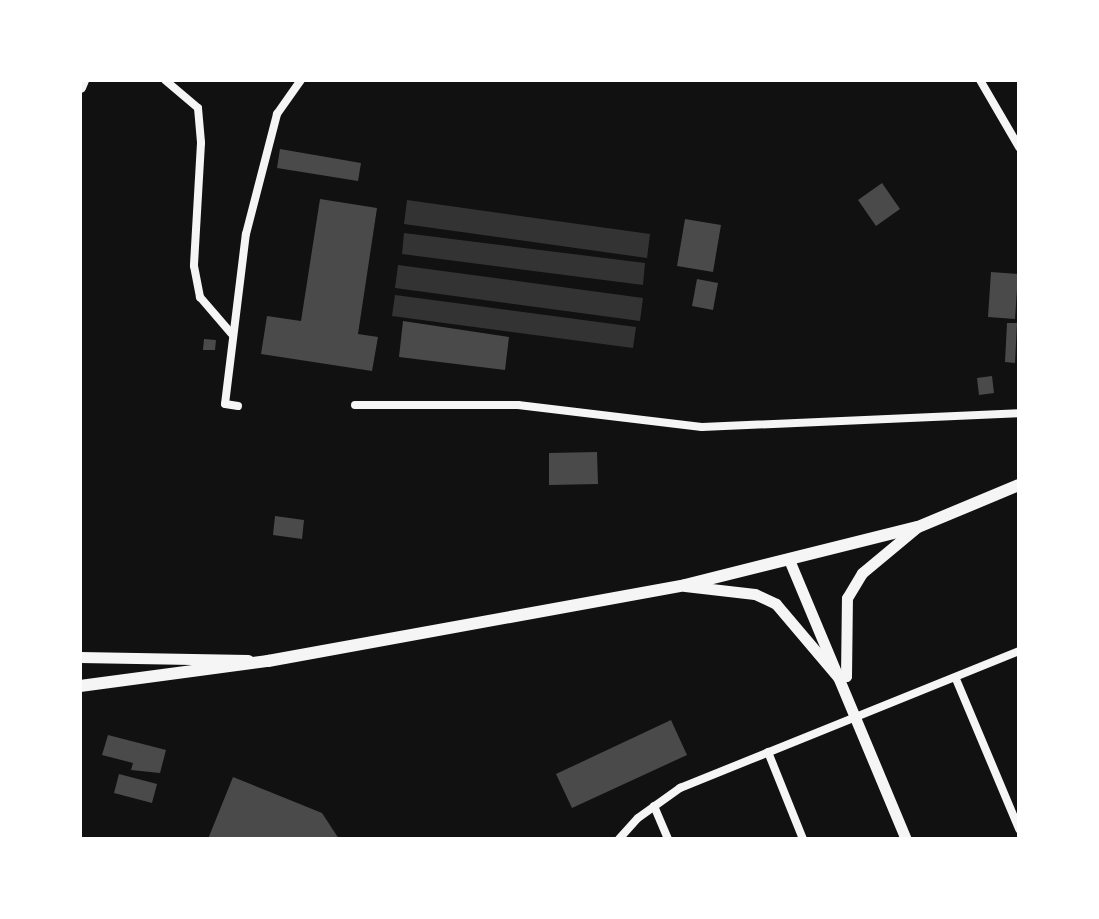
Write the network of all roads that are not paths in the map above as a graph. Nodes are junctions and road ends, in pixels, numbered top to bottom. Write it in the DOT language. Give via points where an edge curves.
graph roads {
  1 [pos="83,80"];
  2 [pos="165,80"];
  3 [pos="301,80"];
  4 [pos="980,80"];
  5 [pos="80,87"];
  6 [pos="1019,147"];
  7 [pos="231,333"];
  8 [pos="355,405"];
  9 [pos="238,406"];
  10 [pos="1019,413"];
  11 [pos="1019,485"];
  12 [pos="918,527"];
  13 [pos="790,562"];
  14 [pos="685,585"];
  15 [pos="1019,651"];
  16 [pos="80,657"];
  17 [pos="268,661"];
  18 [pos="838,677"];
  19 [pos="956,679"];
  20 [pos="80,686"];
  21 [pos="855,718"];
  22 [pos="768,752"];
  23 [pos="654,806"];
  24 [pos="1019,829"];
  25 [pos="619,839"];
  26 [pos="668,839"];
  27 [pos="803,839"];
  28 [pos="906,839"];
  1 -- 5 [label="street"];
  2 -- 7 [label="street" via="198,108 194,266 200,297"];
  3 -- 7 [label="street" via="277,114 246,234"];
  4 -- 6 [label="street"];
  7 -- 9 [label="street" via="225,404"];
  8 -- 10 [label="street" via="518,405 702,427"];
  11 -- 12 [label="main road"];
  12 -- 13 [label="main road"];
  12 -- 18 [label="street" via="862,573 847,598 846,676"];
  13 -- 14 [label="main road"];
  13 -- 18 [label="street"];
  14 -- 17 [label="main road"];
  14 -- 18 [label="street" via="755,594 776,604"];
  15 -- 19 [label="street"];
  16 -- 17 [label="street"];
  17 -- 20 [label="main road"];
  18 -- 21 [label="street"];
  19 -- 21 [label="street"];
  19 -- 24 [label="street"];
  21 -- 22 [label="street"];
  21 -- 28 [label="street"];
  22 -- 23 [label="street" via="680,788"];
  22 -- 27 [label="street"];
  23 -- 25 [label="street"];
  23 -- 26 [label="street"];
}
